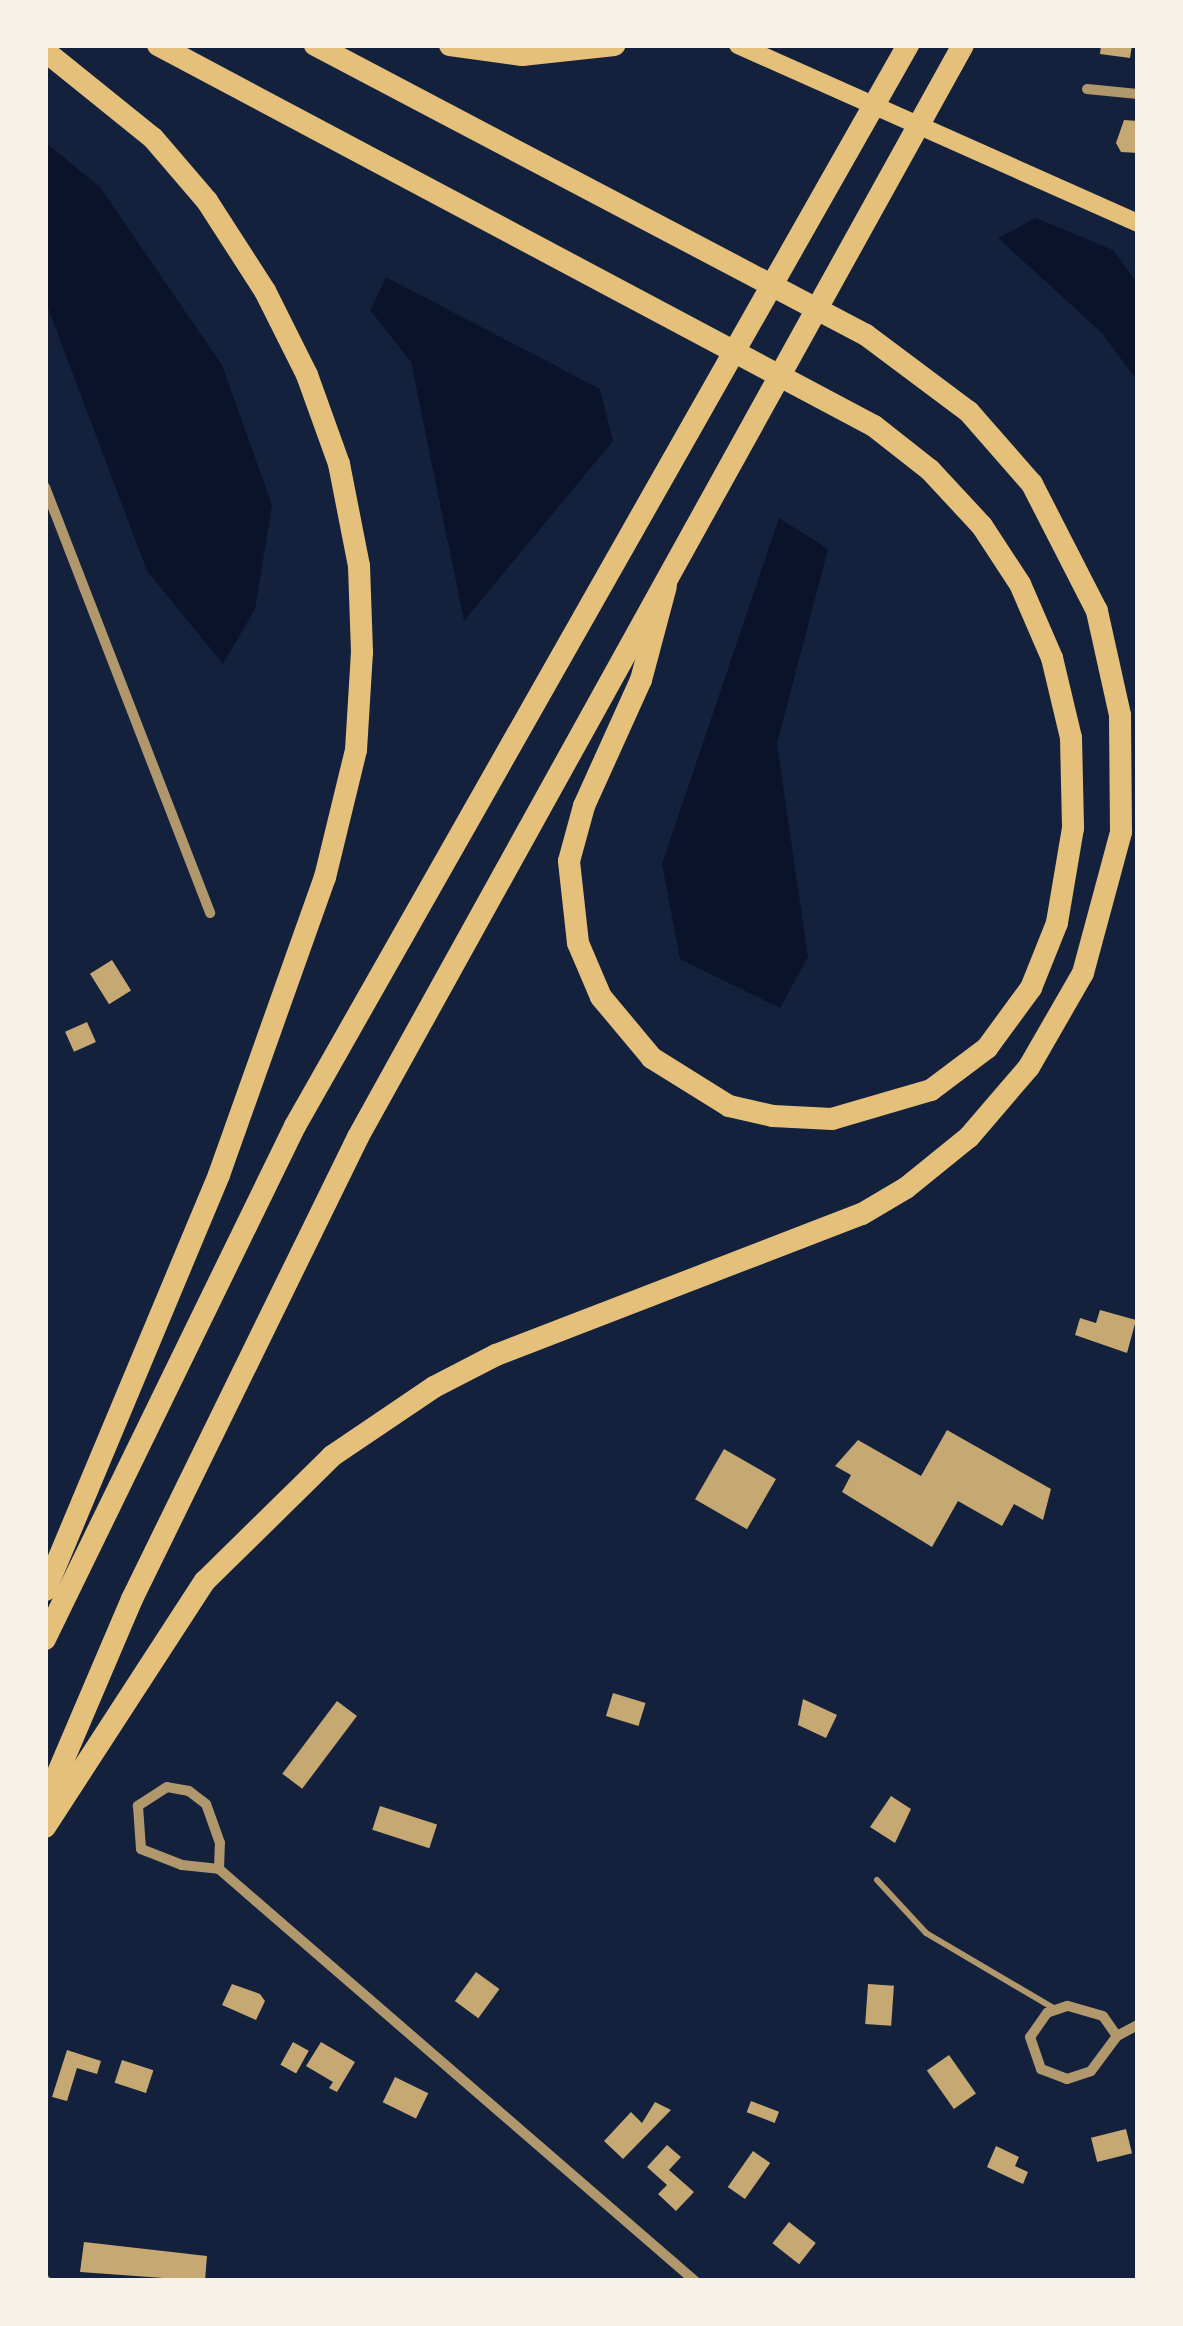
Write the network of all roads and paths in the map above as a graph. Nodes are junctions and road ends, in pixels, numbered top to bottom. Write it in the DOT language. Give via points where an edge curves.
graph roads {
  1 [pos="158,45"];
  2 [pos="315,45"];
  3 [pos="450,45"];
  4 [pos="614,45"];
  5 [pos="738,45"];
  6 [pos="963,45"];
  7 [pos="45,51"];
  8 [pos="905,52"];
  9 [pos="1087,89"];
  10 [pos="1138,94"];
  11 [pos="1138,222"];
  12 [pos="45,487"];
  13 [pos="666,586"];
  14 [pos="210,913"];
  15 [pos="45,1590"];
  16 [pos="45,1638"];
  17 [pos="45,1803"];
  18 [pos="45,1827"];
  19 [pos="219,1869"];
  20 [pos="878,1880"];
  21 [pos="1056,2010"];
  22 [pos="1138,2025"];
  23 [pos="1117,2036"];
  24 [pos="695,2281"];
  1 -- 13 [label="highway" via="828,401 930,470 1004,557 1038,621 1071,738 1074,828 1048,952 1009,1025 932,1090 832,1118 730,1106 652,1058 601,997 578,943 569,861 584,806 641,680"];
  2 -- 18 [label="highway" via="866,335 938,384 1032,484 1078,566 1112,663 1124,776 1121,832 1100,928 1058,1022 1007,1097 906,1188 822,1233 496,1354 332,1456 205,1581"];
  3 -- 4 [label="highway" via="522,55"];
  5 -- 11 [label="main road"];
  6 -- 13 [label="highway"];
  7 -- 15 [label="highway" via="154,138 207,201 265,291 307,375 339,464 358,566 362,652 356,750 325,877 219,1175"];
  8 -- 16 [label="highway" via="295,1126"];
  9 -- 10 [label="street"];
  12 -- 14 [label="street"];
  13 -- 17 [label="highway" via="457,956 266,1316 132,1599"];
  19 -- 19 [label="street" via="182,1865 140,1848 138,1806 167,1787 189,1791 206,1804 220,1843"];
  19 -- 24 [label="street"];
  20 -- 21 [label="lane" via="926,1933"];
  21 -- 23 [label="street" via="1088,2006"];
  21 -- 23 [label="street" via="1030,2037 1041,2069 1056,2076 1091,2071"];
  22 -- 23 [label="street"];
}
